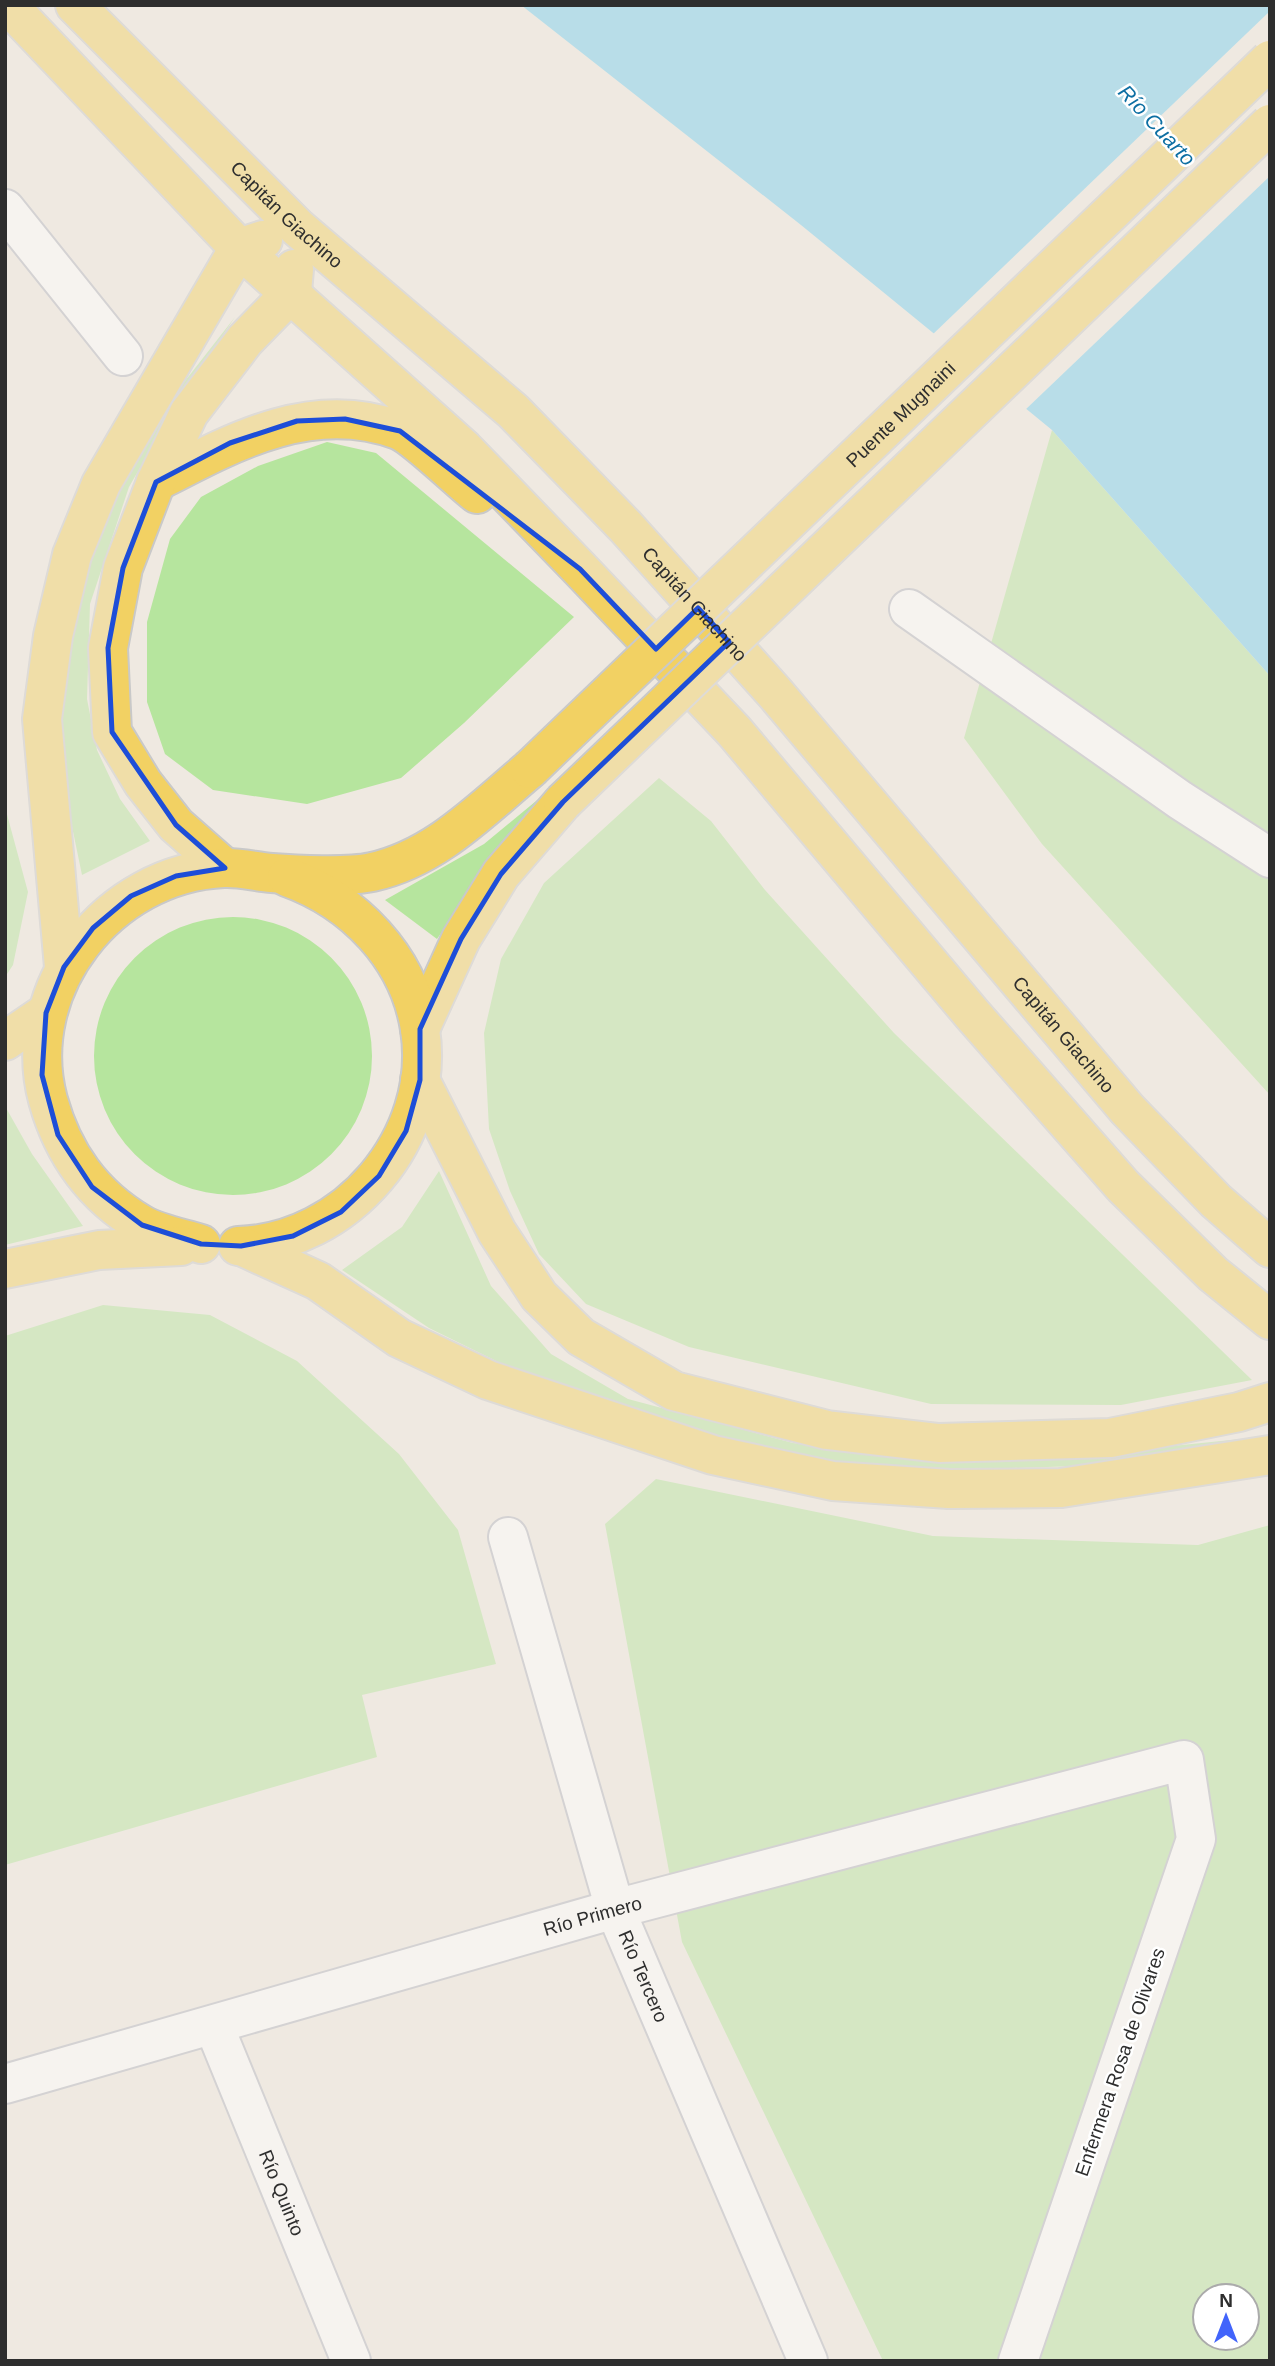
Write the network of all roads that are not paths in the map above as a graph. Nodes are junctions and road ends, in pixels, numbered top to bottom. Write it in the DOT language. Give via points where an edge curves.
graph roads {
  1 [pos="8,5"];
  2 [pos="75,5"];
  3 [pos="1270,60"];
  4 [pos="1270,124"];
  5 [pos="5,209"];
  6 [pos="298,228"];
  7 [pos="239,248"];
  8 [pos="292,292"];
  9 [pos="124,356"];
  10 [pos="156,482"];
  11 [pos="580,569"];
  12 [pos="909,609"];
  13 [pos="1270,858"];
  14 [pos="225,868"];
  15 [pos="275,873"];
  16 [pos="64,967"];
  17 [pos="46,1013"];
  18 [pos="420,1029"];
  19 [pos="5,1041"];
  20 [pos="420,1080"];
  21 [pos="201,1244"];
  22 [pos="241,1246"];
  23 [pos="1270,1248"];
  24 [pos="5,1269"];
  25 [pos="1270,1320"];
  26 [pos="1270,1402"];
  27 [pos="1270,1455"];
  28 [pos="508,1537"];
  29 [pos="1184,1760"];
  30 [pos="615,1909"];
  31 [pos="214,2026"];
  32 [pos="5,2084"];
  33 [pos="351,2361"];
  34 [pos="808,2361"];
  35 [pos="1018,2361"];
  1 -- 7 [label="main road"];
  2 -- 6 [label="main road, Capitán Giachino"];
  3 -- 15 [label="main road, Puente Mugnaini, bridge" via="530,769 434,849 372,872"];
  4 -- 18 [label="main road, bridge" via="563,802 501,874 461,939"];
  5 -- 9 [label="street"];
  6 -- 7 [label="main road"];
  6 -- 8 [label="main road"];
  6 -- 23 [label="main road, Capitán Giachino" via="513,411 625,526 775,693 1127,1109 1216,1201"];
  7 -- 8 [label="main road"];
  7 -- 16 [label="main road" via="101,484 72,555 53,636 42,719"];
  8 -- 10 [label="main road" via="245,340 189,413"];
  8 -- 11 [label="main road" via="464,449"];
  10 -- 11 [label="main road" via="230,443 297,421 345,419 400,431 476,494"];
  10 -- 14 [label="main road" via="123,568 108,648 112,732 176,825"];
  11 -- 25 [label="main road" via="734,731 1123,1185 1213,1274"];
  12 -- 13 [label="street"];
  14 -- 15 [label="main road"];
  14 -- 16 [label="main road" via="176,876 131,896 93,928"];
  15 -- 18 [label="main road" via="317,888 353,912 383,943 405,981"];
  16 -- 17 [label="main road"];
  17 -- 19 [label="main road"];
  17 -- 21 [label="main road" via="45,1087 58,1135 92,1187 142,1224"];
  18 -- 20 [label="main road"];
  20 -- 22 [label="main road" via="406,1131 379,1176 341,1212 293,1236"];
  20 -- 26 [label="main road" via="497,1233 539,1296 581,1337 674,1391 827,1430 939,1443 1110,1438"];
  21 -- 22 [label="main road"];
  21 -- 24 [label="main road" via="99,1250"];
  22 -- 27 [label="main road" via="318,1281 399,1338 488,1380 713,1455 833,1480 949,1489 1060,1489"];
  28 -- 30 [label="street, Río Tercero"];
  29 -- 30 [label="street, Río Primero"];
  29 -- 35 [label="street, Enfermera Rosa de Olivares" via="1196,1839"];
  30 -- 31 [label="street, Río Primero"];
  30 -- 34 [label="street, Río Tercero"];
  31 -- 32 [label="street, Río Primero"];
  31 -- 33 [label="street, Río Quinto"];
}
